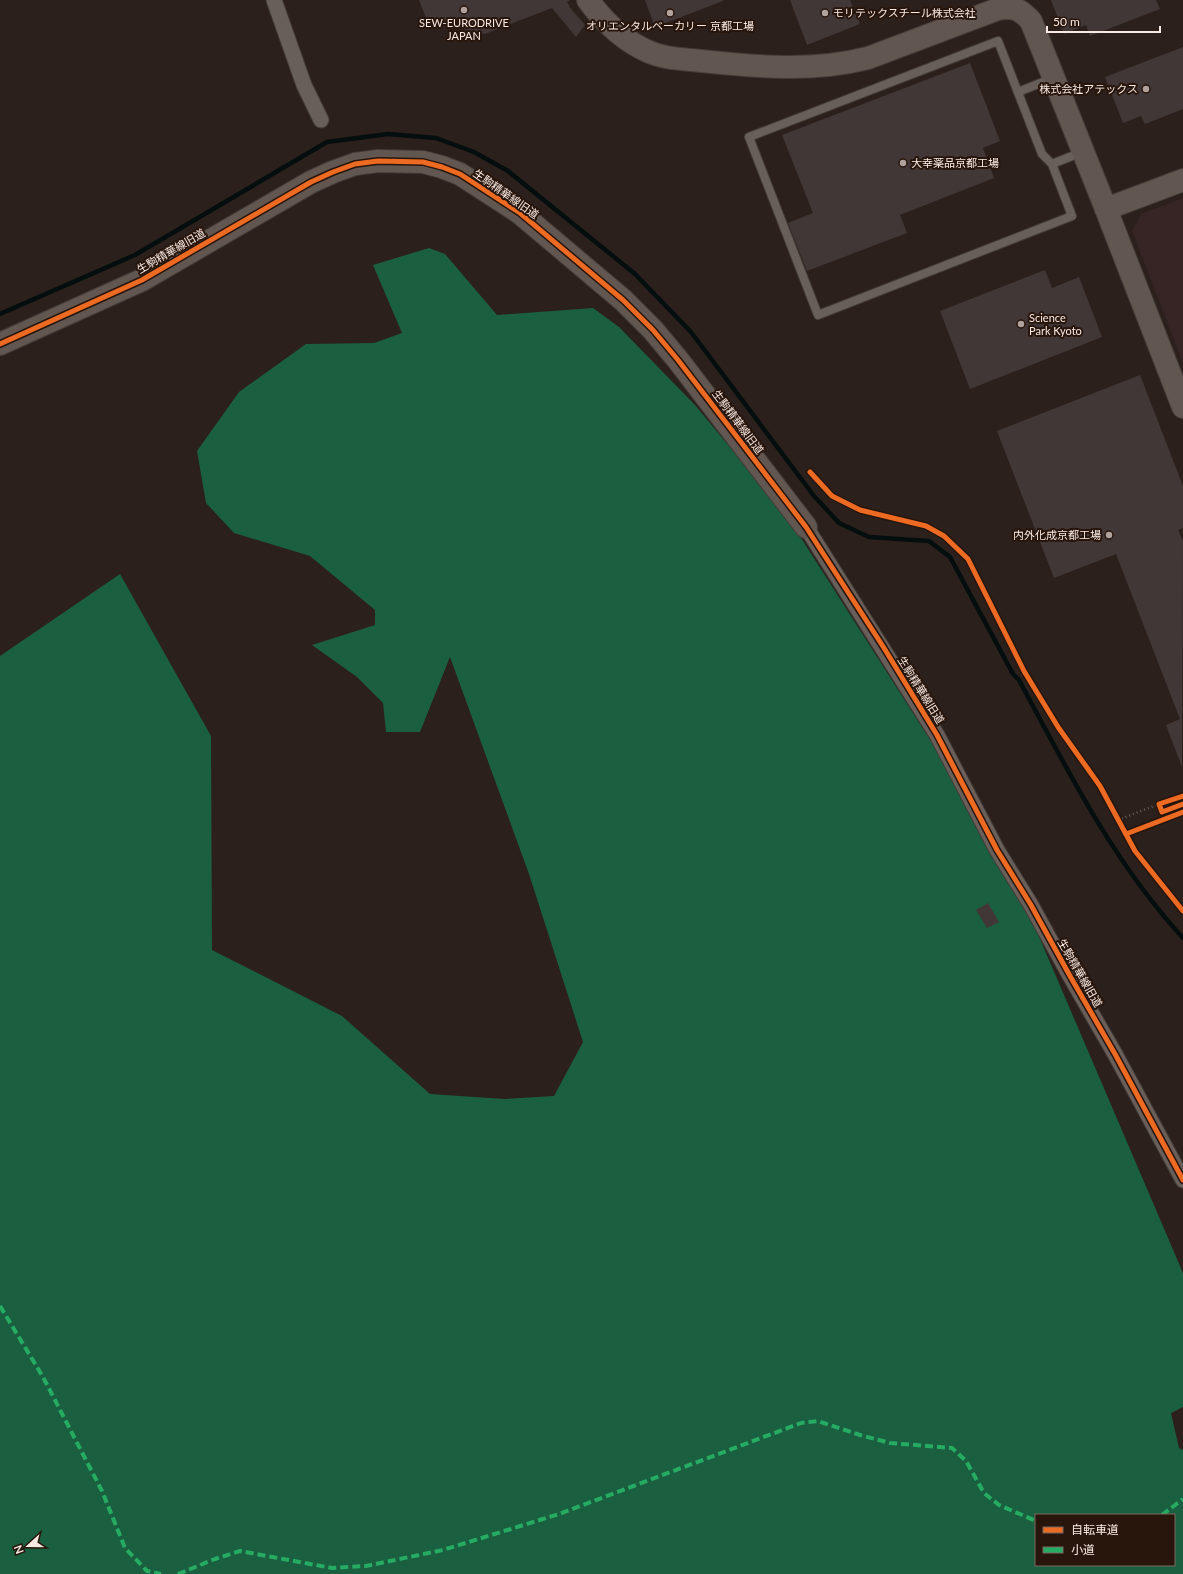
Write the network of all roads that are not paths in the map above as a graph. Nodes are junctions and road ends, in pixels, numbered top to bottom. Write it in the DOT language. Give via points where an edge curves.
graph roads {
  1 [pos="274,0"];
  2 [pos="588,0"];
  3 [pos="1053,77"];
  4 [pos="1018,92"];
  5 [pos="321,120"];
  6 [pos="1083,151"];
  7 [pos="1052,164"];
  8 [pos="1183,180"];
  9 [pos="1106,209"];
  10 [pos="0,344"];
  11 [pos="1183,407"];
  12 [pos="806,527"];
  13 [pos="1183,1180"];
  1 -- 5 [label="street" via="304,85"];
  2 -- 3 [label="street" via="613,29 631,43 649,52 664,57 756,67 828,66 848,63 1009,7 1017,9 1031,20"];
  3 -- 4 [label="lane"];
  3 -- 6 [label="street"];
  4 -- 7 [label="lane" via="1042,154"];
  4 -- 7 [label="lane" via="998,41 749,137 818,315 1072,216"];
  6 -- 7 [label="lane"];
  6 -- 9 [label="street"];
  8 -- 9 [label="street"];
  9 -- 11 [label="street"];
  10 -- 12 [label="street, 生駒精華線旧道" via="142,280 311,182 333,172 356,164 378,161 423,162 460,174 520,213 623,300 678,360"];
  12 -- 13 [label="street, 生駒精華線旧道" via="937,735 997,850 1115,1054"];
}
